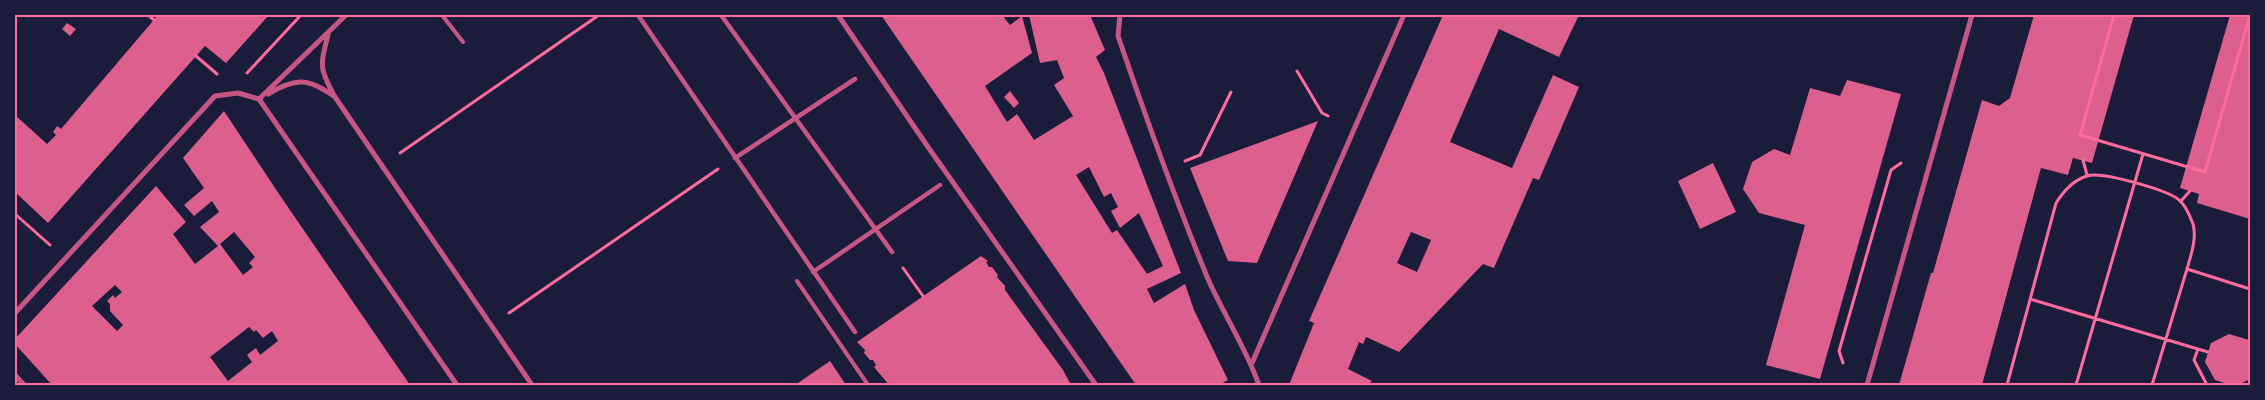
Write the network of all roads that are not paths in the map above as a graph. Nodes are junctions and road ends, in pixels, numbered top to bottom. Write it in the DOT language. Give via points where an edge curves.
graph roads {
  1 [pos="346,15"];
  2 [pos="442,15"];
  3 [pos="638,15"];
  4 [pos="721,15"];
  5 [pos="838,15"];
  6 [pos="1120,15"];
  7 [pos="1404,15"];
  8 [pos="1972,15"];
  9 [pos="328,35"];
  10 [pos="463,42"];
  11 [pos="855,79"];
  12 [pos="335,97"];
  13 [pos="259,99"];
  14 [pos="796,118"];
  15 [pos="735,158"];
  16 [pos="940,185"];
  17 [pos="875,229"];
  18 [pos="892,252"];
  19 [pos="813,272"];
  20 [pos="797,282"];
  21 [pos="15,313"];
  22 [pos="855,332"];
  23 [pos="1252,363"];
  24 [pos="15,375"];
  25 [pos="24,385"];
  26 [pos="457,385"];
  27 [pos="532,385"];
  28 [pos="868,385"];
  29 [pos="1096,385"];
  30 [pos="1259,385"];
  31 [pos="1867,385"];
  1 -- 9 [label="street"];
  2 -- 10 [label="lane"];
  3 -- 15 [label="street"];
  4 -- 14 [label="street"];
  5 -- 29 [label="street"];
  6 -- 23 [label="street" via="1118,36 1164,170 1221,308"];
  7 -- 23 [label="street"];
  8 -- 31 [label="street"];
  9 -- 12 [label="street" via="322,59 323,74"];
  9 -- 13 [label="street"];
  11 -- 14 [label="street"];
  12 -- 13 [label="street" via="316,84 299,82 285,84"];
  12 -- 27 [label="street"];
  13 -- 21 [label="street" via="238,92 215,96"];
  13 -- 26 [label="street"];
  14 -- 15 [label="street"];
  14 -- 17 [label="street"];
  15 -- 19 [label="street"];
  16 -- 17 [label="street"];
  17 -- 18 [label="street"];
  17 -- 19 [label="street"];
  19 -- 22 [label="street"];
  20 -- 28 [label="lane"];
  23 -- 30 [label="street"];
  24 -- 25 [label="street"];
}
